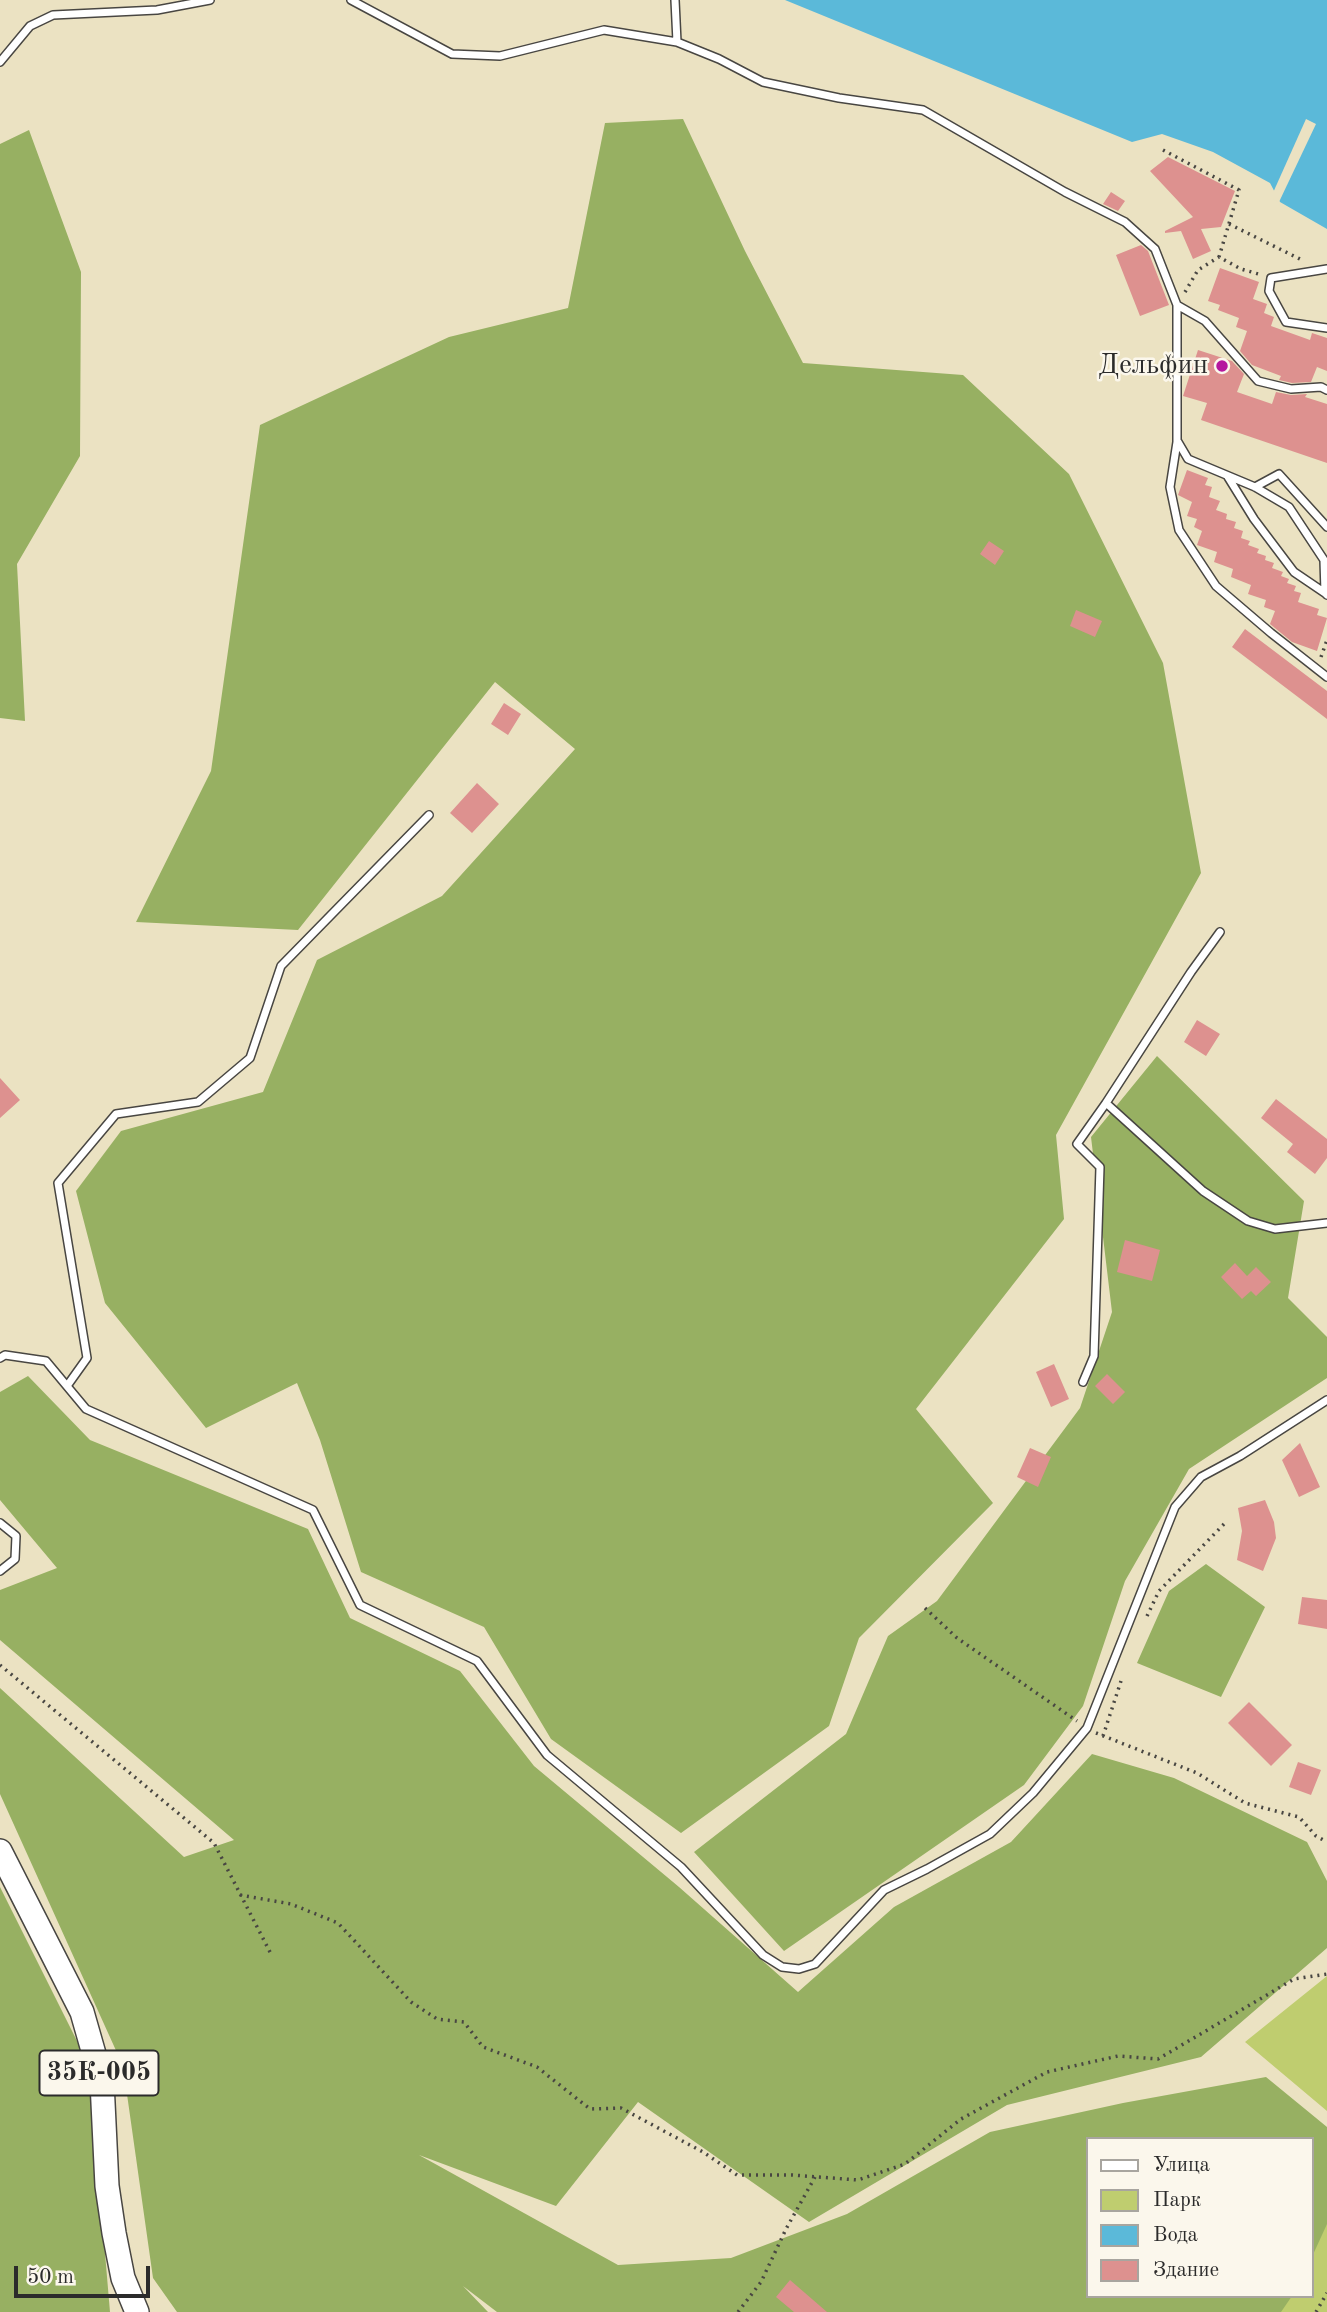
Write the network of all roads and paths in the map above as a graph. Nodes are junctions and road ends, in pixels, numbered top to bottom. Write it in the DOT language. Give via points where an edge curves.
graph roads {
  1 [pos="210,0"];
  2 [pos="351,0"];
  3 [pos="675,0"];
  4 [pos="677,42"];
  5 [pos="0,62"];
  6 [pos="1163,150"];
  7 [pos="1228,224"];
  8 [pos="1219,257"];
  9 [pos="1325,270"];
  10 [pos="1271,278"];
  11 [pos="1177,305"];
  12 [pos="1327,328"];
  13 [pos="1327,390"];
  14 [pos="1177,442"];
  15 [pos="1228,476"];
  16 [pos="1255,487"];
  17 [pos="1327,527"];
  18 [pos="1326,594"];
  19 [pos="1327,640"];
  20 [pos="1317,668"];
  21 [pos="1327,677"];
  22 [pos="429,816"];
  23 [pos="1220,932"];
  24 [pos="1106,1103"];
  25 [pos="1327,1223"];
  26 [pos="0,1358"];
  27 [pos="1083,1382"];
  28 [pos="67,1386"];
  29 [pos="1327,1400"];
  30 [pos="1226,1522"];
  31 [pos="0,1523"];
  32 [pos="0,1571"];
  33 [pos="925,1608"];
  34 [pos="1143,1624"];
  35 [pos="0,1665"];
  36 [pos="1124,1672"];
  37 [pos="1087,1728"];
  38 [pos="1103,1736"];
  39 [pos="1327,1842"];
  40 [pos="0,1851"];
  41 [pos="240,1895"];
  42 [pos="271,1954"];
  43 [pos="1327,1974"];
  44 [pos="815,2177"];
  45 [pos="1327,2293"];
  46 [pos="137,2312"];
  47 [pos="738,2312"];
  48 [pos="1316,2312"];
  1 -- 5 [label="lane" via="157,10 53,15 30,26"];
  2 -- 4 [label="lane" via="452,54 500,56 604,30"];
  3 -- 4 [label="lane"];
  4 -- 11 [label="lane" via="763,82 923,110 1125,222 1155,249"];
  6 -- 7 [label="path" via="1239,190"];
  7 -- 8 [label="path"];
  7 -- 9 [label="path"];
  8 -- 10 [label="path"];
  8 -- 11 [label="path" via="1198,270"];
  9 -- 10 [label="lane"];
  10 -- 12 [label="lane" via="1269,291 1286,322"];
  11 -- 13 [label="lane" via="1205,321 1258,381 1291,390"];
  11 -- 14 [label="lane"];
  14 -- 15 [label="lane" via="1188,459"];
  14 -- 20 [label="lane" via="1170,487 1179,530 1216,586"];
  15 -- 16 [label="lane"];
  15 -- 18 [label="lane" via="1294,572"];
  16 -- 17 [label="lane" via="1279,474"];
  16 -- 18 [label="lane" via="1289,507 1325,560"];
  19 -- 20 [label="path"];
  20 -- 21 [label="lane"];
  22 -- 28 [label="lane" via="281,966 250,1058 198,1102 116,1114 58,1184 87,1358"];
  23 -- 24 [label="lane"];
  24 -- 25 [label="lane" via="1203,1191 1248,1221 1275,1228"];
  24 -- 27 [label="lane" via="1077,1144 1100,1167 1094,1356"];
  26 -- 28 [label="lane" via="46,1362"];
  28 -- 37 [label="lane" via="86,1409 313,1510 360,1605 477,1661 547,1755 681,1867 763,1955 782,1967 799,1969 814,1964 884,1889 990,1834 1033,1793"];
  29 -- 37 [label="lane" via="1201,1477 1175,1507"];
  30 -- 34 [label="path" via="1159,1591"];
  31 -- 32 [label="lane" via="16,1536 15,1559"];
  33 -- 37 [label="path" via="957,1637"];
  35 -- 41 [label="path" via="214,1843"];
  36 -- 38 [label="path"];
  37 -- 38 [label="path"];
  38 -- 39 [label="path" via="1197,1773 1245,1803 1299,1817"];
  40 -- 46 [label="main road, 35К-005" via="82,2012 102,2082 114,2233 123,2278"];
  41 -- 42 [label="path"];
  41 -- 44 [label="path" via="291,1904 338,1923 411,2003 437,2019 464,2022 482,2047 537,2067 590,2109 621,2108 737,2175"];
  43 -- 44 [label="path" via="1294,1979 1158,2059 1118,2056 1047,2072 961,2119 905,2164 858,2180"];
  44 -- 47 [label="path" via="761,2282"];
  45 -- 48 [label="path"];
}
